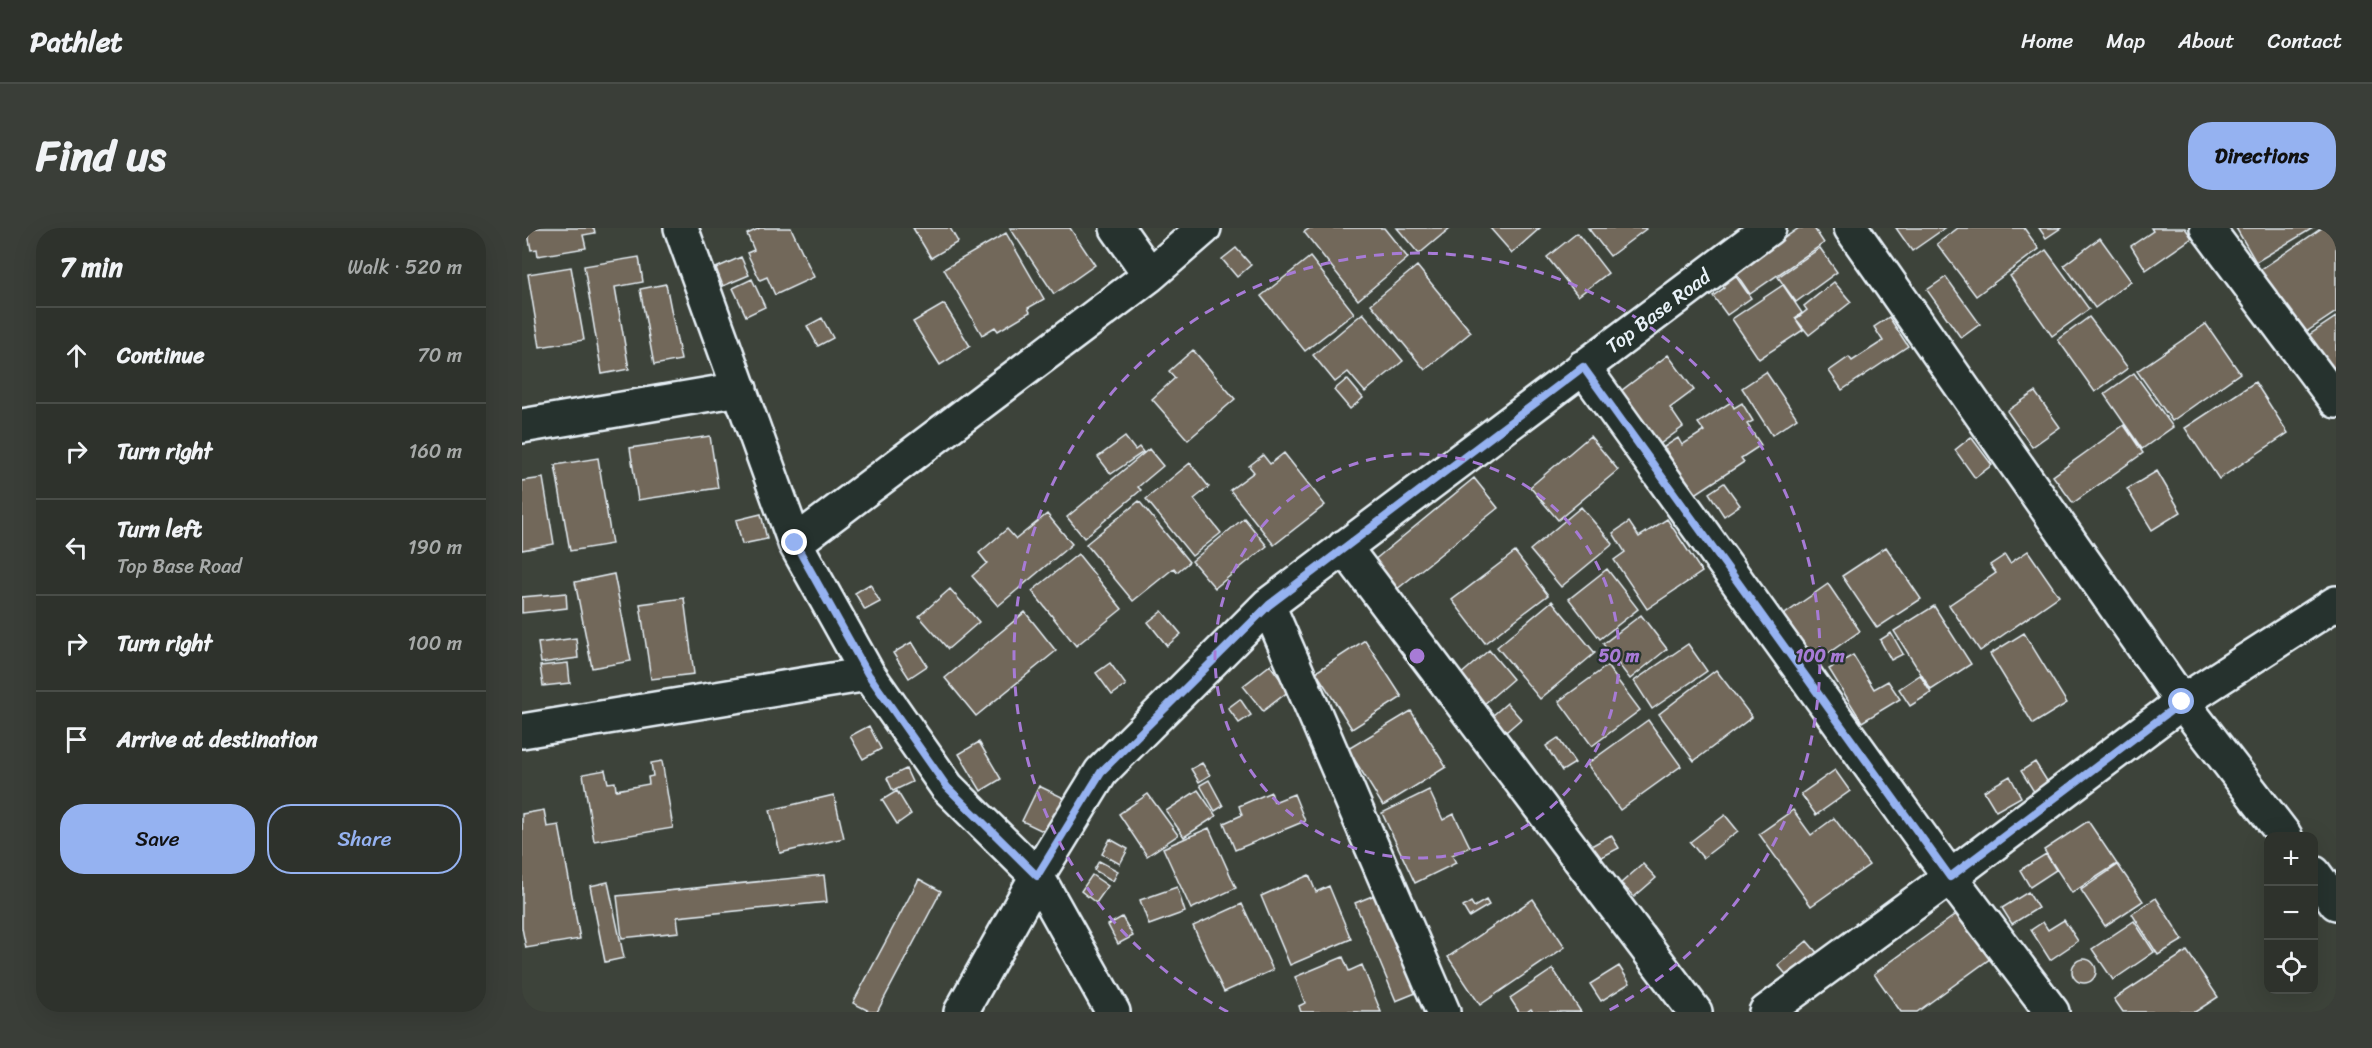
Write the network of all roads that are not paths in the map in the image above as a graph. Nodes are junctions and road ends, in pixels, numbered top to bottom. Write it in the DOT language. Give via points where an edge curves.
graph roads {
  1 [pos="681,228"];
  2 [pos="1118,228"];
  3 [pos="1204,228"];
  4 [pos="1769,228"];
  5 [pos="1851,228"];
  6 [pos="2207,228"];
  7 [pos="1150,275"];
  8 [pos="1583,367"];
  9 [pos="740,389"];
  10 [pos="2336,401"];
  11 [pos="522,426"];
  12 [pos="795,543"];
  13 [pos="1344,547"];
  14 [pos="2336,603"];
  15 [pos="1269,605"];
  16 [pos="868,674"];
  17 [pos="2182,702"];
  18 [pos="522,731"];
  19 [pos="2281,832"];
  20 [pos="1037,876"];
  21 [pos="1950,877"];
  22 [pos="2318,880"];
  23 [pos="2336,903"];
  24 [pos="961,1012"];
  25 [pos="1113,1012"];
  26 [pos="1443,1012"];
  27 [pos="1695,1012"];
  28 [pos="1766,1012"];
  29 [pos="2052,1012"];
  1 -- 9 [label="street"];
  2 -- 7 [label="street"];
  3 -- 7 [label="street"];
  4 -- 8 [label="street, Top Base Road"];
  5 -- 17 [label="street"];
  6 -- 10 [label="street"];
  7 -- 12 [label="street"];
  8 -- 13 [label="street, Top Base Road"];
  8 -- 21 [label="street"];
  9 -- 11 [label="street"];
  9 -- 12 [label="street"];
  12 -- 16 [label="street"];
  13 -- 15 [label="street, Top Base Road"];
  13 -- 27 [label="street"];
  14 -- 17 [label="street"];
  15 -- 20 [label="street, Top Base Road" via="1101,772"];
  15 -- 26 [label="street"];
  16 -- 18 [label="street"];
  16 -- 20 [label="street" via="947,787"];
  17 -- 19 [label="street"];
  17 -- 21 [label="street"];
  20 -- 24 [label="street, Top Base Road"];
  20 -- 25 [label="street"];
  21 -- 28 [label="street"];
  21 -- 29 [label="street"];
  22 -- 23 [label="street"];
}
